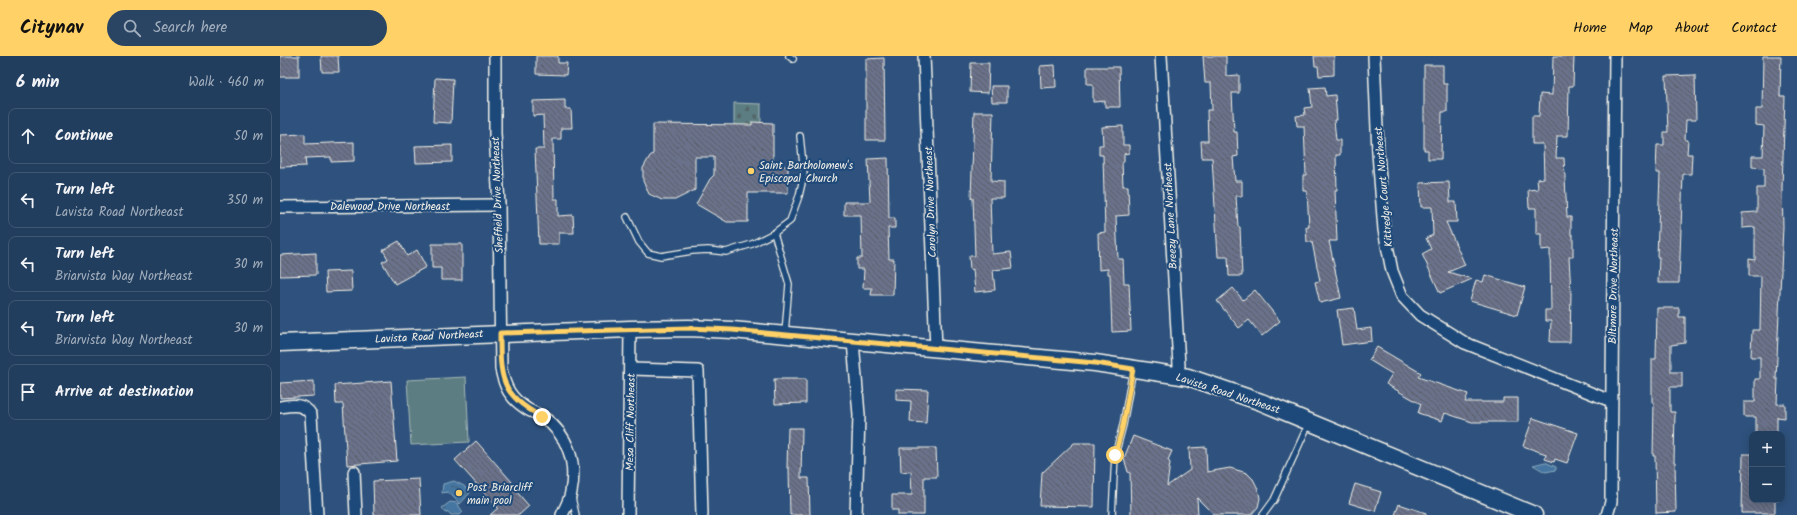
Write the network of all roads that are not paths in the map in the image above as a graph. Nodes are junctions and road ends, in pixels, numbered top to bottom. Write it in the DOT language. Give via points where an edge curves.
graph roads {
  1 [pos="494,56"];
  2 [pos="924,56"];
  3 [pos="1161,56"];
  4 [pos="1374,56"];
  5 [pos="1615,56"];
  6 [pos="800,136"];
  7 [pos="499,205"];
  8 [pos="280,206"];
  9 [pos="627,217"];
  10 [pos="774,233"];
  11 [pos="630,329"];
  12 [pos="500,333"];
  13 [pos="785,335"];
  14 [pos="853,341"];
  15 [pos="280,343"];
  16 [pos="936,349"];
  17 [pos="631,369"];
  18 [pos="1133,369"];
  19 [pos="1178,375"];
  20 [pos="1611,400"];
  21 [pos="280,407"];
  22 [pos="1310,421"];
  23 [pos="354,472"];
  24 [pos="571,493"];
  25 [pos="317,515"];
  26 [pos="356,515"];
  27 [pos="562,515"];
  28 [pos="576,515"];
  29 [pos="628,515"];
  30 [pos="702,515"];
  31 [pos="856,515"];
  32 [pos="1112,515"];
  33 [pos="1263,515"];
  34 [pos="1534,515"];
  35 [pos="1607,515"];
  1 -- 7 [label="street, Sheffield Drive Northeast"];
  2 -- 16 [label="street, Carolyn Drive Northeast"];
  3 -- 19 [label="street, Breezy Lane Northeast"];
  4 -- 20 [label="street, Kittredge Court Northeast" via="1384,230 1392,272 1402,296 1420,315 1465,343"];
  5 -- 20 [label="street, Biltmore Drive Northeast"];
  6 -- 10 [label="lane" via="804,174 799,196 790,221"];
  7 -- 8 [label="street, Dalewood Drive Northeast"];
  7 -- 12 [label="street, Sheffield Drive Northeast"];
  9 -- 10 [label="lane" via="639,242 648,253 661,256 708,250 726,252 747,246"];
  10 -- 13 [label="lane" via="789,284"];
  11 -- 12 [label="main road, Lavista Road Northeast"];
  11 -- 13 [label="main road, Lavista Road Northeast" via="689,328"];
  11 -- 17 [label="street, Mesa Cliff Northeast"];
  12 -- 15 [label="main road, Lavista Road Northeast"];
  12 -- 24 [label="street, Sheffield Drive Northeast" via="501,369 505,387 514,399 557,430 567,444 572,464"];
  13 -- 14 [label="main road, Lavista Road Northeast"];
  14 -- 16 [label="main road, Lavista Road Northeast"];
  14 -- 31 [label="street" via="859,415"];
  16 -- 18 [label="main road, Lavista Road Northeast" via="1095,363"];
  17 -- 29 [label="street, Mesa Cliff Northeast"];
  17 -- 30 [label="street" via="698,371"];
  18 -- 19 [label="main road, Lavista Road Northeast"];
  18 -- 32 [label="lane" via="1115,455"];
  19 -- 22 [label="main road, Lavista Road Northeast"];
  20 -- 35 [label="street, Biltmore Drive Northeast" via="1611,494"];
  21 -- 25 [label="street" via="299,405 307,408 312,415"];
  22 -- 33 [label="lane" via="1274,500"];
  22 -- 34 [label="main road, Lavista Road Northeast"];
  23 -- 26 [label="street"];
  24 -- 27 [label="street"];
  24 -- 28 [label="lane"];
}
